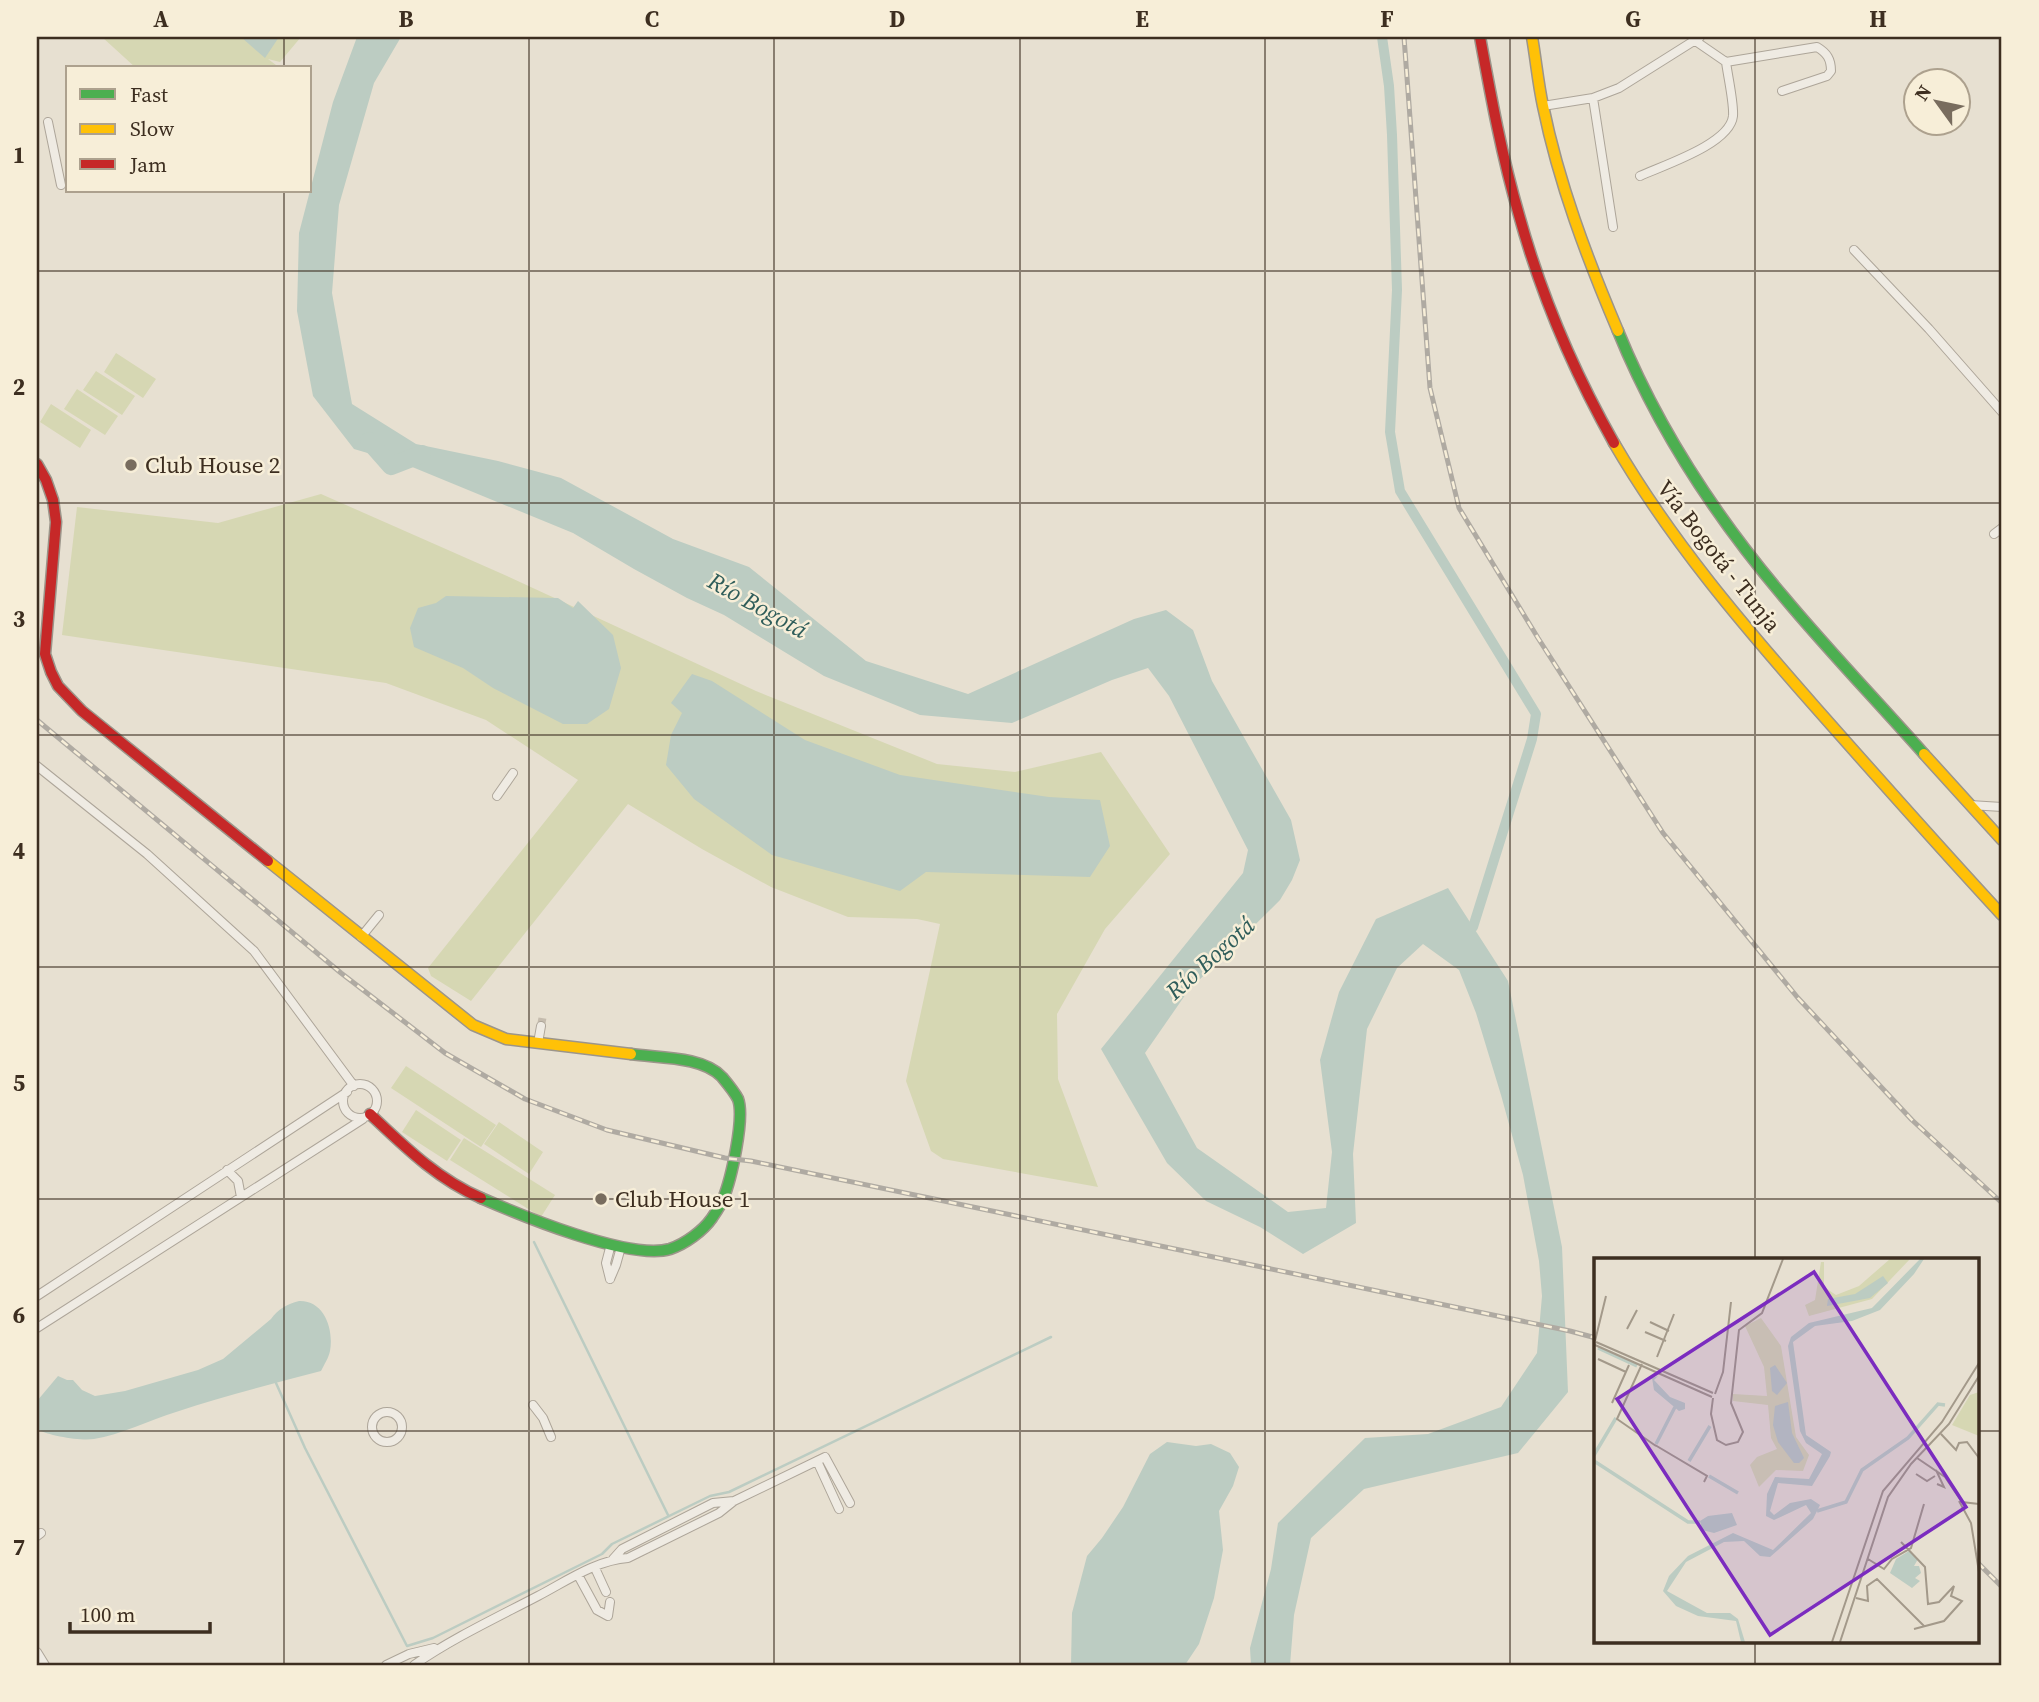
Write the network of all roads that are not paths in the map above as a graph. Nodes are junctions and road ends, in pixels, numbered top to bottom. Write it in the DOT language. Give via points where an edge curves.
graph roads {
  1 [pos="1480,37"];
  2 [pos="1532,37"];
  3 [pos="1697,38"];
  4 [pos="1726,62"];
  5 [pos="1782,91"];
  6 [pos="1593,98"];
  7 [pos="1543,106"];
  8 [pos="48,122"];
  9 [pos="1640,176"];
  10 [pos="61,185"];
  11 [pos="1613,227"];
  12 [pos="1854,250"];
  13 [pos="2002,412"];
  14 [pos="37,464"];
  15 [pos="2002,528"];
  16 [pos="1994,534"];
  17 [pos="37,766"];
  18 [pos="513,773"];
  19 [pos="496,796"];
  20 [pos="1969,804"];
  21 [pos="2002,807"];
  22 [pos="2002,840"];
  23 [pos="379,915"];
  24 [pos="2002,915"];
  25 [pos="361,937"];
  26 [pos="541,1026"];
  27 [pos="538,1043"];
  28 [pos="354,1086"];
  29 [pos="347,1092"];
  30 [pos="366,1117"];
  31 [pos="227,1170"];
  32 [pos="241,1197"];
  33 [pos="37,1296"];
  34 [pos="37,1328"];
  35 [pos="533,1405"];
  36 [pos="551,1437"];
  37 [pos="821,1459"];
  38 [pos="850,1503"];
  39 [pos="839,1509"];
  40 [pos="595,1568"];
  41 [pos="578,1575"];
  42 [pos="606,1592"];
  43 [pos="610,1602"];
  44 [pos="440,1646"];
  45 [pos="37,1652"];
  46 [pos="45,1665"];
  47 [pos="386,1665"];
  48 [pos="414,1665"];
  1 -- 24 [label="main road, Vía Bogotá - Tunja" via="1509,177 1537,273 1593,404 1636,482 1720,598"];
  2 -- 7 [label="main road, Vía Bogotá - Tunja"];
  3 -- 4 [label="street"];
  3 -- 6 [label="street" via="1619,88"];
  4 -- 5 [label="street" via="1817,47 1828,56 1831,71 1826,76"];
  4 -- 9 [label="street" via="1733,116 1725,133 1713,143"];
  6 -- 7 [label="street"];
  6 -- 11 [label="street"];
  7 -- 20 [label="main road, Vía Bogotá - Tunja" via="1558,167 1596,279 1675,446 1782,595"];
  8 -- 10 [label="street"];
  12 -- 13 [label="street"];
  14 -- 25 [label="main road" via="53,500 56,522 45,654 58,687"];
  15 -- 16 [label="street"];
  17 -- 28 [label="street" via="147,854 254,951"];
  18 -- 19 [label="street"];
  20 -- 21 [label="street"];
  20 -- 22 [label="main road, Vía Bogotá - Tunja"];
  23 -- 25 [label="street"];
  25 -- 27 [label="main road" via="473,1025 506,1039"];
  26 -- 27 [label="street"];
  27 -- 30 [label="main road" via="701,1063 720,1076 738,1100 739,1133 723,1200 694,1236 670,1249 645,1252 534,1221 460,1189"];
  28 -- 29 [label="street"];
  28 -- 30 [label="street" via="367,1086 375,1094 377,1105"];
  29 -- 30 [label="street" via="346,1110"];
  29 -- 31 [label="street"];
  30 -- 32 [label="street"];
  31 -- 32 [label="street" via="238,1181"];
  31 -- 33 [label="street"];
  32 -- 34 [label="street"];
  35 -- 36 [label="street"];
  37 -- 38 [label="street"];
  37 -- 39 [label="street"];
  37 -- 40 [label="street" via="734,1501 713,1503 622,1549"];
  40 -- 41 [label="street"];
  40 -- 42 [label="street"];
  41 -- 43 [label="street" via="597,1610 608,1616"];
  41 -- 44 [label="street"];
  44 -- 47 [label="street"];
  44 -- 48 [label="street"];
  45 -- 46 [label="street"];
}
